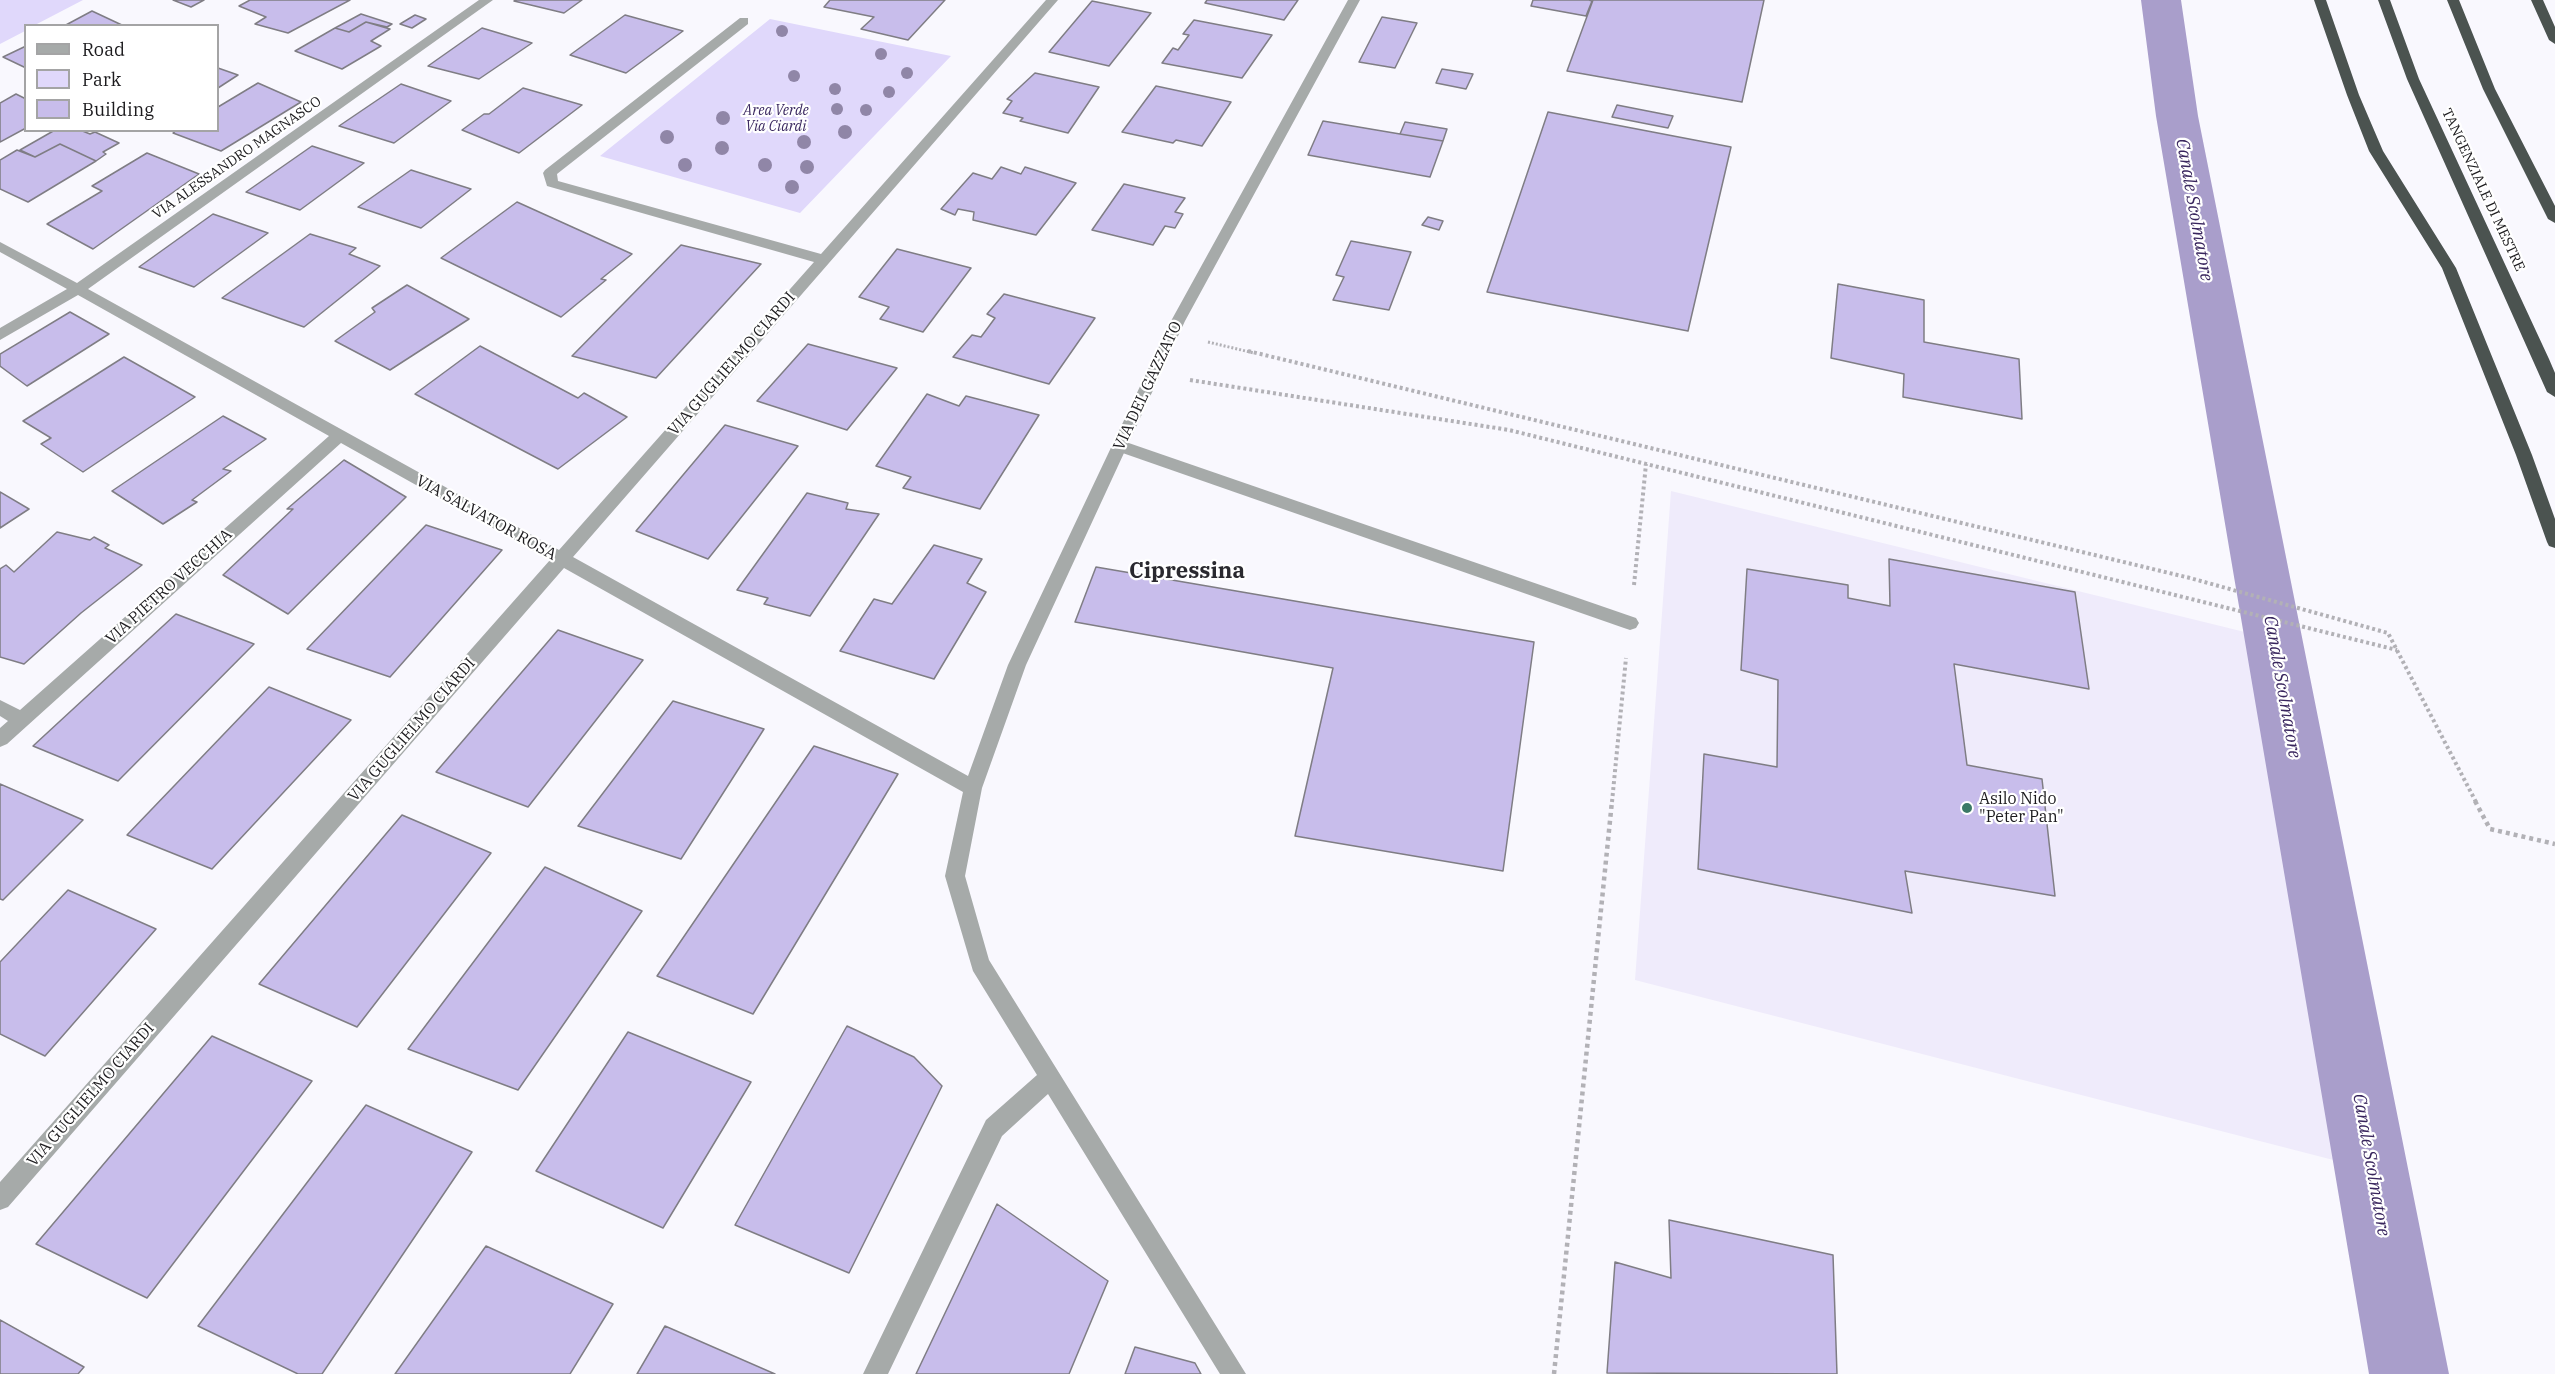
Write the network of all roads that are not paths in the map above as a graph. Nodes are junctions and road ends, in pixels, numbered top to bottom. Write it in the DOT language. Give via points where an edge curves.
graph roads {
  1 [pos="488,0"];
  2 [pos="1052,0"];
  3 [pos="1354,0"];
  4 [pos="2320,0"];
  5 [pos="2384,0"];
  6 [pos="2453,0"];
  7 [pos="2537,0"];
  8 [pos="744,21"];
  9 [pos="2555,40"];
  10 [pos="2555,219"];
  11 [pos="0,246"];
  12 [pos="824,260"];
  13 [pos="76,290"];
  14 [pos="0,335"];
  15 [pos="2555,392"];
  16 [pos="339,436"];
  17 [pos="1120,446"];
  18 [pos="2555,542"];
  19 [pos="561,559"];
  20 [pos="1630,623"];
  21 [pos="0,707"];
  22 [pos="21,720"];
  23 [pos="0,739"];
  24 [pos="973,788"];
  25 [pos="1051,1077"];
  26 [pos="0,1199"];
  27 [pos="875,1374"];
  28 [pos="1233,1374"];
  1 -- 13 [label="street, VIA ALESSANDRO MAGNASCO"];
  2 -- 12 [label="street, VIA GUGLIELMO CIARDI"];
  3 -- 17 [label="street, VIA DEL GAZZATO" via="1172,334"];
  4 -- 18 [label="highway" via="2376,152 2449,268"];
  5 -- 15 [label="highway, TANGENZIALE DI MESTRE" via="2413,79"];
  6 -- 10 [label="highway" via="2489,89"];
  7 -- 9 [label="highway"];
  8 -- 12 [label="street" via="550,173 552,183"];
  11 -- 13 [label="street, VIA SALVATOR ROSA"];
  12 -- 19 [label="street, VIA GUGLIELMO CIARDI"];
  13 -- 14 [label="street, VIA ALESSANDRO MAGNASCO"];
  13 -- 16 [label="street, VIA SALVATOR ROSA"];
  16 -- 19 [label="street, VIA SALVATOR ROSA"];
  16 -- 22 [label="street, VIA PIETRO VECCHIA"];
  17 -- 20 [label="street"];
  17 -- 24 [label="street, VIA DEL GAZZATO" via="1017,665"];
  19 -- 24 [label="street, VIA SALVATOR ROSA"];
  19 -- 26 [label="street, VIA GUGLIELMO CIARDI"];
  21 -- 22 [label="street"];
  22 -- 23 [label="street, VIA PIETRO VECCHIA"];
  24 -- 25 [label="street, VIA DEL GAZZATO" via="955,876 980,964"];
  25 -- 27 [label="street" via="994,1128"];
  25 -- 28 [label="street, VIA DEL GAZZATO"];
}
